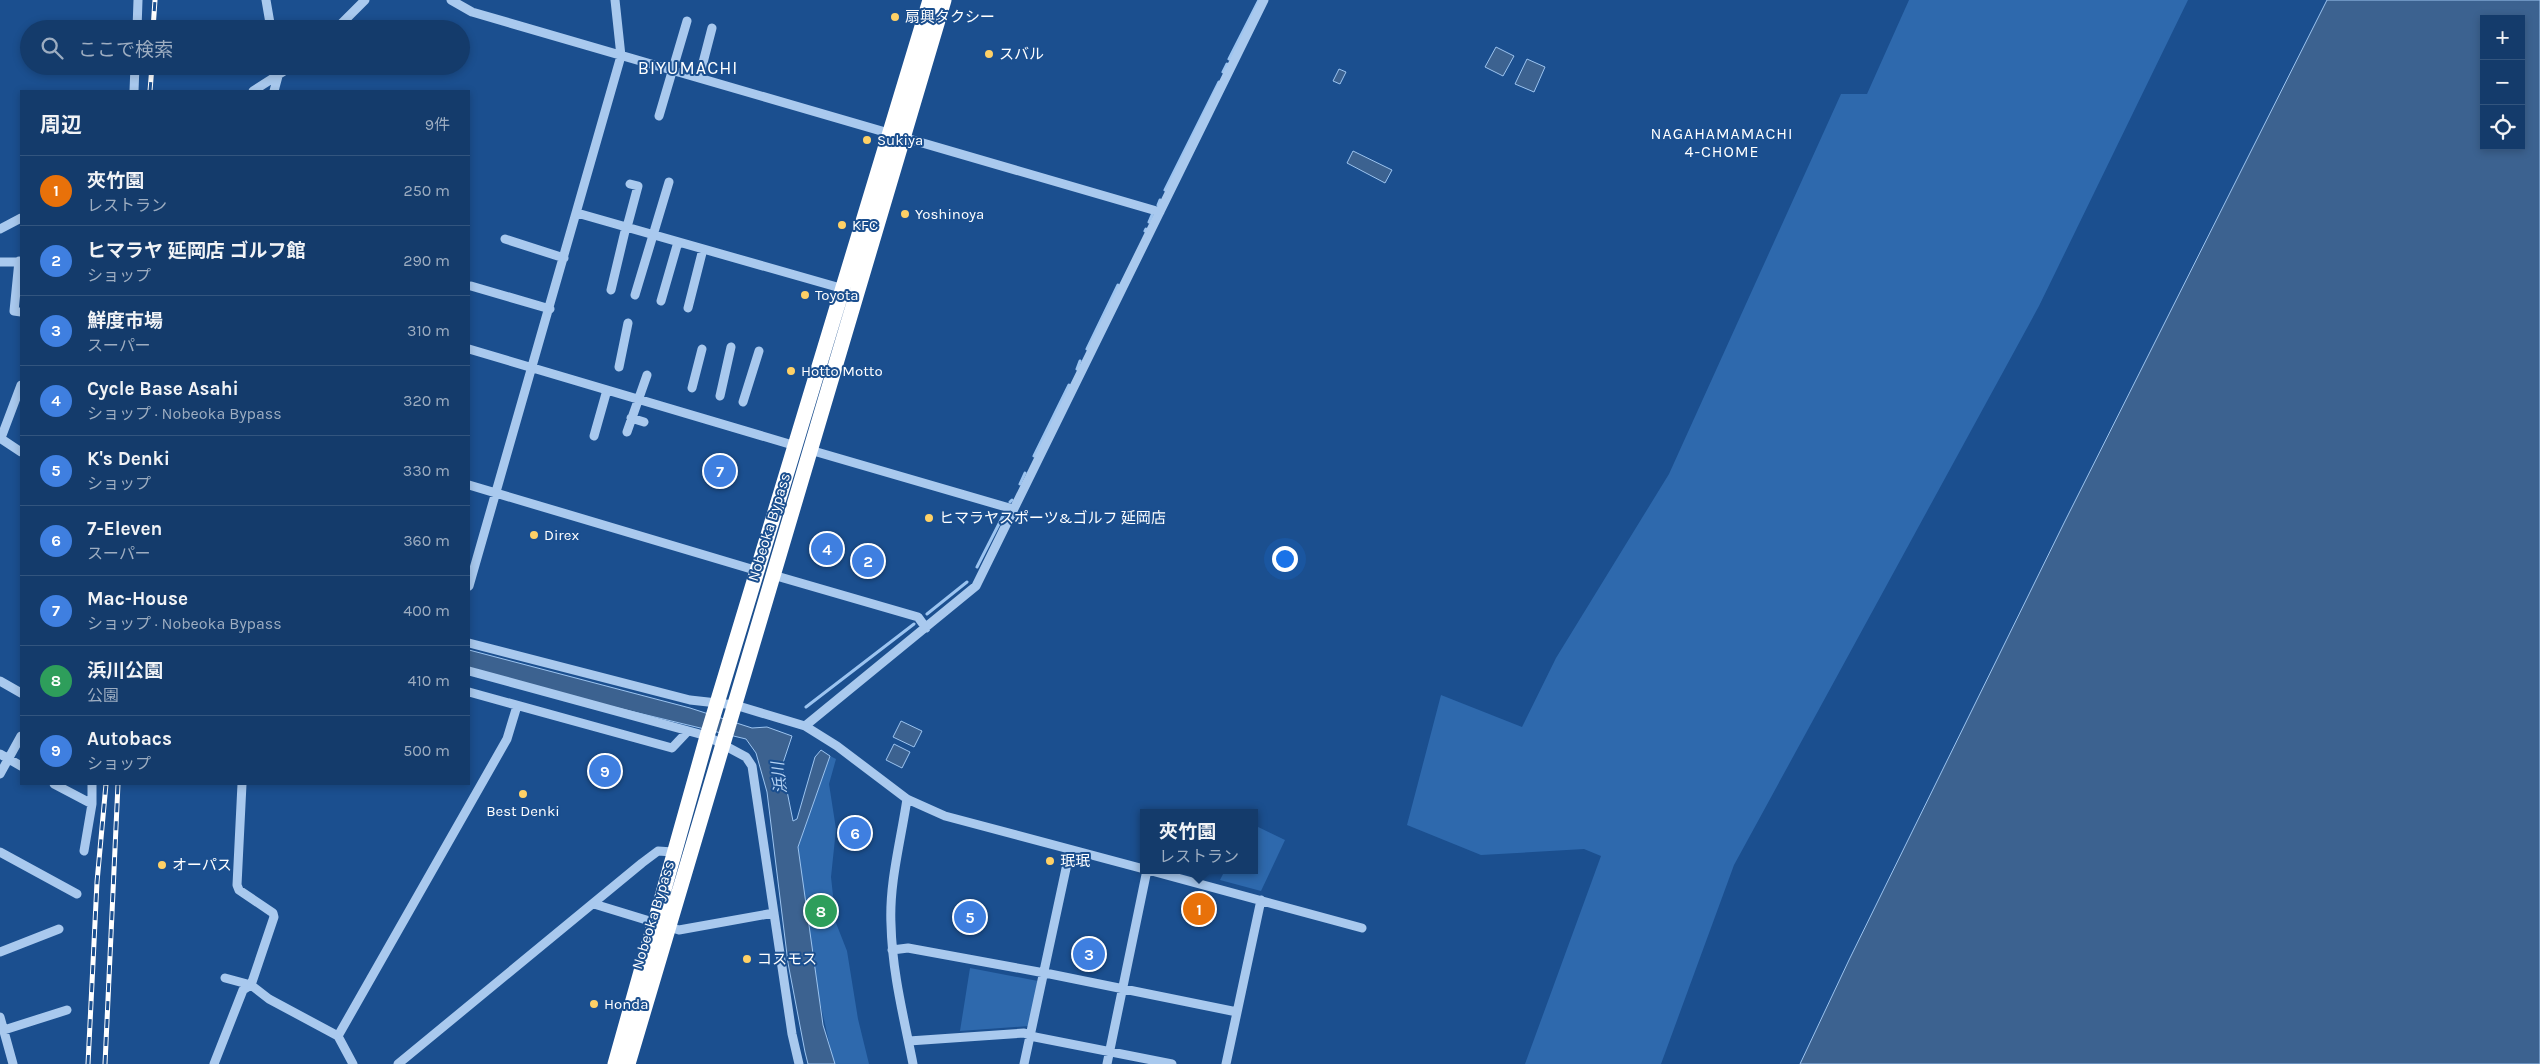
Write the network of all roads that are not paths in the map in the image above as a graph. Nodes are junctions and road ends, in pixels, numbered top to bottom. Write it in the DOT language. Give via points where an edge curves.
graph roads {
  1 [pos="138,0"];
  2 [pos="266,0"];
  3 [pos="365,0"];
  4 [pos="452,0"];
  5 [pos="615,0"];
  6 [pos="930,0"];
  7 [pos="944,0"];
  8 [pos="1264,0"];
  9 [pos="137,20"];
  10 [pos="269,20"];
  11 [pos="345,20"];
  12 [pos="687,21"];
  13 [pos="712,28"];
  14 [pos="621,56"];
  15 [pos="672,70"];
  16 [pos="135,75"];
  17 [pos="278,76"];
  18 [pos="699,78"];
  19 [pos="134,90"];
  20 [pos="255,90"];
  21 [pos="274,90"];
  22 [pos="659,116"];
  23 [pos="897,135"];
  24 [pos="669,182"];
  25 [pos="630,184"];
  26 [pos="1160,212"];
  27 [pos="577,213"];
  28 [pos="20,219"];
  29 [pos="626,227"];
  30 [pos="0,229"];
  31 [pos="653,234"];
  32 [pos="505,239"];
  33 [pos="678,242"];
  34 [pos="703,249"];
  35 [pos="564,258"];
  36 [pos="0,262"];
  37 [pos="20,262"];
  38 [pos="471,286"];
  39 [pos="844,289"];
  40 [pos="610,290"];
  41 [pos="635,295"];
  42 [pos="661,301"];
  43 [pos="688,308"];
  44 [pos="550,309"];
  45 [pos="20,312"];
  46 [pos="628,322"];
  47 [pos="731,347"];
  48 [pos="470,349"];
  49 [pos="702,349"];
  50 [pos="759,351"];
  51 [pos="533,367"];
  52 [pos="619,367"];
  53 [pos="647,375"];
  54 [pos="20,388"];
  55 [pos="692,388"];
  56 [pos="607,390"];
  57 [pos="720,396"];
  58 [pos="638,399"];
  59 [pos="743,402"];
  60 [pos="631,418"];
  61 [pos="644,422"];
  62 [pos="627,432"];
  63 [pos="594,436"];
  64 [pos="0,438"];
  65 [pos="803,448"];
  66 [pos="20,451"];
  67 [pos="470,485"];
  68 [pos="496,495"];
  69 [pos="1014,509"];
  70 [pos="758,570"];
  71 [pos="773,575"];
  72 [pos="470,583"];
  73 [pos="926,628"];
  74 [pos="470,643"];
  75 [pos="470,671"];
  76 [pos="0,681"];
  77 [pos="20,692"];
  78 [pos="470,692"];
  79 [pos="517,706"];
  80 [pos="716,708"];
  81 [pos="733,711"];
  82 [pos="805,726"];
  83 [pos="688,731"];
  84 [pos="708,735"];
  85 [pos="20,737"];
  86 [pos="724,740"];
  87 [pos="4,756"];
  88 [pos="20,765"];
  89 [pos="0,774"];
  90 [pos="56,785"];
  91 [pos="92,785"];
  92 [pos="242,785"];
  93 [pos="907,799"];
  94 [pos="92,804"];
  95 [pos="1070,850"];
  96 [pos="84,851"];
  97 [pos="0,852"];
  98 [pos="673,852"];
  99 [pos="1140,868"];
  100 [pos="1145,874"];
  101 [pos="1161,874"];
  102 [pos="77,894"];
  103 [pos="1261,900"];
  104 [pos="594,904"];
  105 [pos="774,913"];
  106 [pos="667,926"];
  107 [pos="1362,928"];
  108 [pos="59,929"];
  109 [pos="892,950"];
  110 [pos="0,952"];
  111 [pos="1044,974"];
  112 [pos="225,978"];
  113 [pos="251,985"];
  114 [pos="1123,989"];
  115 [pos="67,1010"];
  116 [pos="1237,1012"];
  117 [pos="0,1017"];
  118 [pos="3,1032"];
  119 [pos="1031,1034"];
  120 [pos="338,1036"];
  121 [pos="909,1041"];
  122 [pos="1110,1052"];
  123 [pos="13,1064"];
  124 [pos="214,1064"];
  125 [pos="353,1064"];
  126 [pos="398,1064"];
  127 [pos="615,1064"];
  128 [pos="628,1064"];
  129 [pos="799,1064"];
  130 [pos="913,1064"];
  131 [pos="1024,1064"];
  132 [pos="1107,1064"];
  133 [pos="1172,1064"];
  134 [pos="1226,1064"];
  1 -- 9 [label="street"];
  2 -- 10 [label="street"];
  3 -- 11 [label="street"];
  4 -- 14 [label="street" via="472,12"];
  5 -- 14 [label="street"];
  6 -- 23 [label="highway, Nobeoka Bypass"];
  7 -- 23 [label="highway, Nobeoka Bypass"];
  8 -- 26 [label="street"];
  12 -- 15 [label="street"];
  13 -- 18 [label="street"];
  14 -- 15 [label="street"];
  14 -- 27 [label="street"];
  15 -- 18 [label="street"];
  15 -- 22 [label="street"];
  16 -- 19 [label="street"];
  17 -- 20 [label="street"];
  17 -- 21 [label="street"];
  18 -- 23 [label="street"];
  23 -- 26 [label="street"];
  23 -- 39 [label="highway, Nobeoka Bypass"];
  23 -- 65 [label="highway, Nobeoka Bypass"];
  24 -- 31 [label="street"];
  25 -- 29 [label="street" via="638,186"];
  26 -- 69 [label="street"];
  27 -- 29 [label="street"];
  27 -- 35 [label="street"];
  28 -- 30 [label="street"];
  29 -- 31 [label="street"];
  29 -- 40 [label="street"];
  31 -- 33 [label="street"];
  31 -- 41 [label="street"];
  32 -- 35 [label="street"];
  33 -- 34 [label="street"];
  33 -- 42 [label="street"];
  34 -- 39 [label="street"];
  34 -- 43 [label="street"];
  35 -- 44 [label="street"];
  36 -- 37 [label="street"];
  37 -- 45 [label="street" via="14,311"];
  38 -- 44 [label="street"];
  39 -- 65 [label="highway, Nobeoka Bypass"];
  44 -- 51 [label="street"];
  46 -- 52 [label="street"];
  47 -- 57 [label="street"];
  48 -- 51 [label="street"];
  49 -- 55 [label="street"];
  50 -- 59 [label="street"];
  51 -- 56 [label="street"];
  51 -- 68 [label="street"];
  53 -- 58 [label="street"];
  54 -- 64 [label="street"];
  56 -- 58 [label="street"];
  56 -- 63 [label="street"];
  58 -- 60 [label="street"];
  58 -- 65 [label="street"];
  60 -- 61 [label="street"];
  60 -- 62 [label="street"];
  64 -- 66 [label="street"];
  65 -- 69 [label="street"];
  65 -- 70 [label="highway, Nobeoka Bypass"];
  65 -- 71 [label="highway, Nobeoka Bypass"];
  67 -- 68 [label="street"];
  68 -- 70 [label="street"];
  68 -- 72 [label="street"];
  69 -- 73 [label="street" via="976,586"];
  70 -- 80 [label="highway, Nobeoka Bypass"];
  71 -- 73 [label="street" via="918,617"];
  71 -- 81 [label="highway, Nobeoka Bypass"];
  73 -- 82 [label="street"];
  74 -- 80 [label="street"];
  75 -- 83 [label="street"];
  76 -- 77 [label="street"];
  78 -- 79 [label="street"];
  79 -- 83 [label="street" via="672,748"];
  79 -- 120 [label="street" via="507,739"];
  80 -- 81 [label="street"];
  80 -- 84 [label="highway, Nobeoka Bypass"];
  81 -- 82 [label="street"];
  81 -- 86 [label="highway, Nobeoka Bypass"];
  82 -- 93 [label="street"];
  83 -- 84 [label="street"];
  84 -- 86 [label="street"];
  84 -- 98 [label="highway, Nobeoka Bypass"];
  85 -- 87 [label="street"];
  86 -- 105 [label="street" via="746,757 752,766"];
  86 -- 106 [label="highway, Nobeoka Bypass"];
  87 -- 88 [label="street"];
  87 -- 89 [label="street"];
  90 -- 94 [label="street"];
  91 -- 94 [label="street"];
  92 -- 113 [label="street" via="237,885 274,917"];
  93 -- 95 [label="street" via="945,816"];
  93 -- 109 [label="street" via="892,896"];
  94 -- 96 [label="street"];
  95 -- 99 [label="street"];
  95 -- 111 [label="street"];
  97 -- 102 [label="street"];
  98 -- 104 [label="street" via="658,851"];
  98 -- 106 [label="highway, Nobeoka Bypass"];
  100 -- 114 [label="street"];
  101 -- 103 [label="street"];
  103 -- 107 [label="street"];
  103 -- 116 [label="street"];
  104 -- 106 [label="street"];
  104 -- 126 [label="street"];
  105 -- 106 [label="street"];
  105 -- 129 [label="street"];
  106 -- 127 [label="highway, Nobeoka Bypass"];
  106 -- 128 [label="highway, Nobeoka Bypass"];
  108 -- 110 [label="street"];
  109 -- 111 [label="street" via="908,948"];
  109 -- 121 [label="street"];
  111 -- 114 [label="street"];
  111 -- 119 [label="street"];
  112 -- 113 [label="street"];
  113 -- 120 [label="street" via="269,999"];
  113 -- 124 [label="street" via="243,990"];
  114 -- 116 [label="street"];
  114 -- 122 [label="street"];
  115 -- 118 [label="street"];
  116 -- 134 [label="street"];
  117 -- 118 [label="street"];
  118 -- 123 [label="street"];
  119 -- 121 [label="street"];
  119 -- 122 [label="street"];
  119 -- 131 [label="street"];
  120 -- 125 [label="street"];
  121 -- 130 [label="street"];
  122 -- 132 [label="street"];
  122 -- 133 [label="street"];
}
